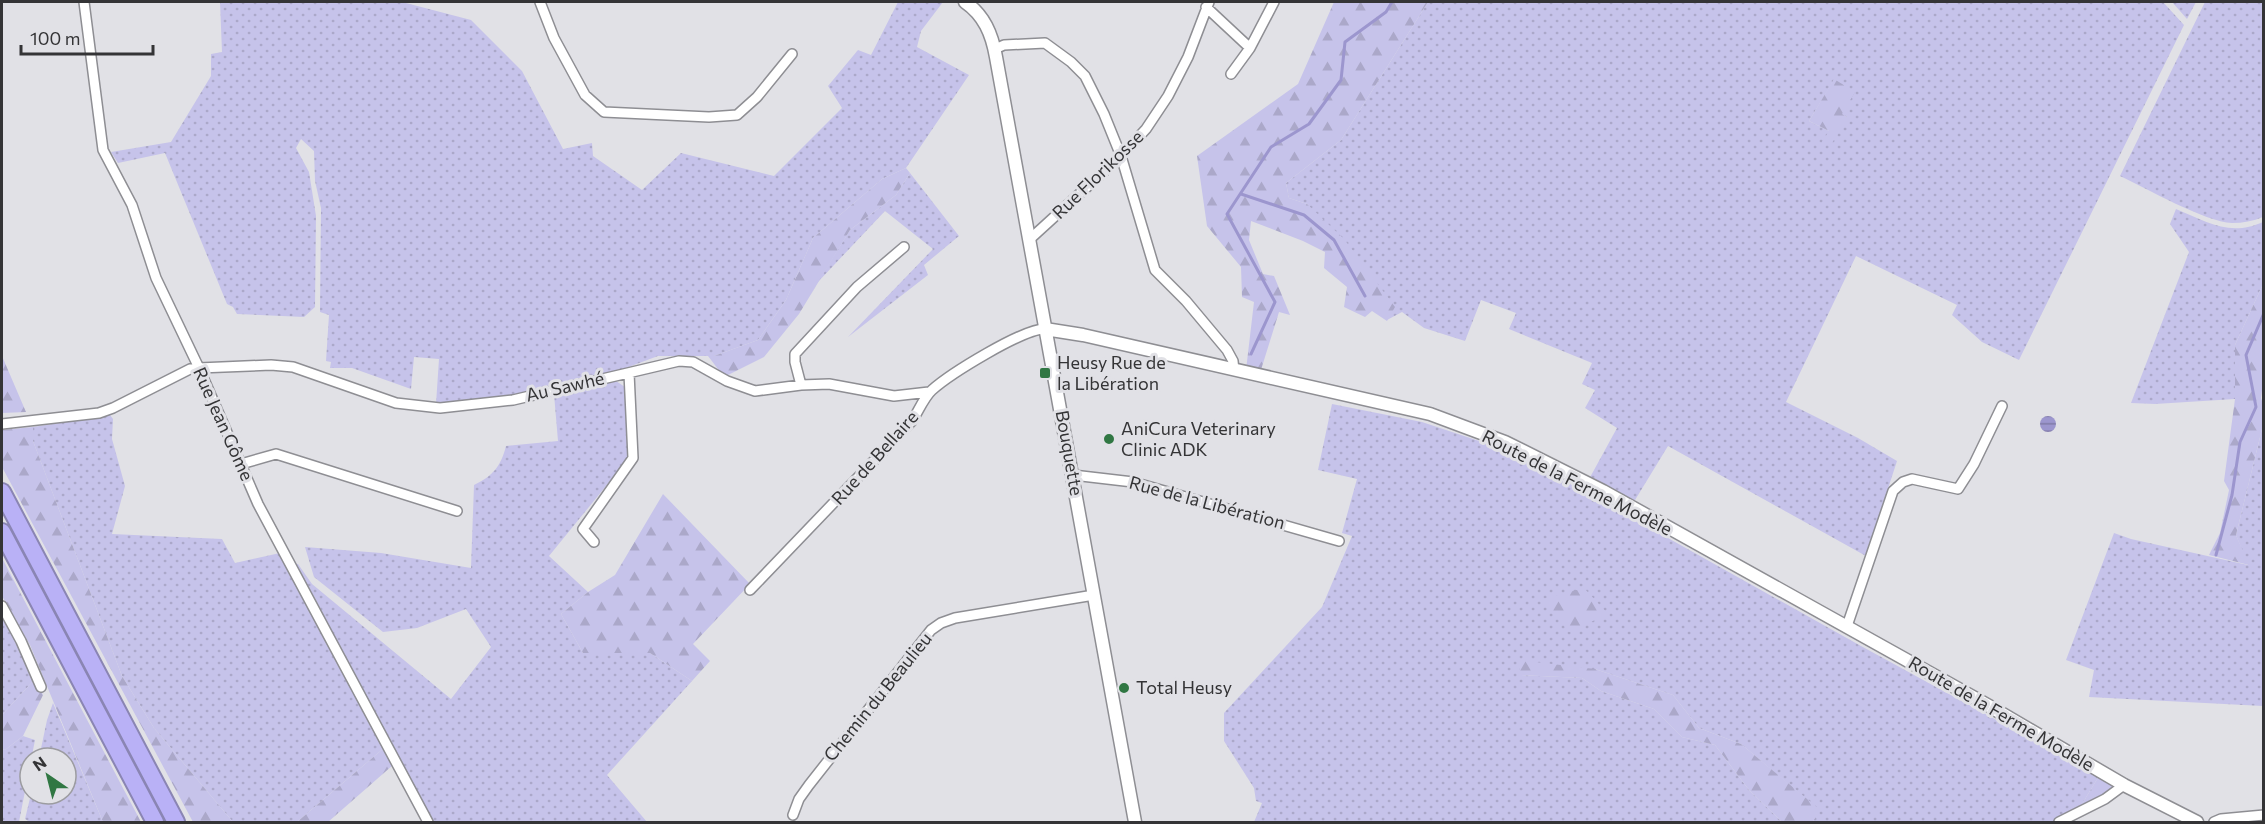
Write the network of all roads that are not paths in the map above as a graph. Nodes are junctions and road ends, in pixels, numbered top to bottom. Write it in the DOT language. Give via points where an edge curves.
graph roads {
  1 [pos="84,2"];
  2 [pos="540,2"];
  3 [pos="965,2"];
  4 [pos="1274,2"];
  5 [pos="1208,4"];
  6 [pos="1250,48"];
  7 [pos="995,49"];
  8 [pos="792,54"];
  9 [pos="1231,74"];
  10 [pos="1121,156"];
  11 [pos="1030,239"];
  12 [pos="904,247"];
  13 [pos="1045,329"];
  14 [pos="199,368"];
  15 [pos="1234,370"];
  16 [pos="629,373"];
  17 [pos="801,385"];
  18 [pos="929,392"];
  19 [pos="2002,406"];
  20 [pos="2,424"];
  21 [pos="241,464"];
  22 [pos="1073,475"];
  23 [pos="2,492"];
  24 [pos="457,511"];
  25 [pos="2,532"];
  26 [pos="1339,541"];
  27 [pos="594,542"];
  28 [pos="750,590"];
  29 [pos="1094,595"];
  30 [pos="2,606"];
  31 [pos="1847,626"];
  32 [pos="41,687"];
  33 [pos="2124,785"];
  34 [pos="793,815"];
  35 [pos="2264,815"];
  36 [pos="155,822"];
  37 [pos="176,822"];
  38 [pos="428,822"];
  39 [pos="1135,822"];
  40 [pos="2059,822"];
  41 [pos="2197,822"];
  42 [pos="2214,822"];
  1 -- 14 [label="street, Rue Jean Gôme" via="103,150 132,205 156,278"];
  2 -- 8 [label="street" via="554,38 585,95 604,112 737,115 758,97"];
  3 -- 7 [label="street, Bouquette" via="982,17"];
  4 -- 6 [label="street"];
  5 -- 6 [label="street, Rue Florikosse"];
  5 -- 10 [label="street, Rue Florikosse" via="1168,96 1146,129"];
  6 -- 9 [label="street"];
  7 -- 10 [label="street" via="1045,43 1071,62 1085,76"];
  7 -- 11 [label="street, Bouquette"];
  10 -- 11 [label="street, Rue Florikosse"];
  10 -- 15 [label="street" via="1155,270 1227,350"];
  11 -- 13 [label="street, Bouquette"];
  12 -- 17 [label="street" via="857,287 795,354"];
  13 -- 15 [label="street, Route de la Ferme Modèle"];
  13 -- 18 [label="street, Rue de Bellaire" via="1025,334"];
  13 -- 22 [label="street, Bouquette"];
  14 -- 16 [label="street, Au Sawhé" via="293,367 396,403 440,408 513,400"];
  14 -- 20 [label="street, Au Sawhé" via="99,413"];
  14 -- 21 [label="street, Rue Jean Gôme"];
  15 -- 31 [label="street, Route de la Ferme Modèle" via="1430,414 1506,442"];
  16 -- 17 [label="street, Au Sawhé" via="679,361 693,362 755,392"];
  16 -- 27 [label="street" via="633,458 583,528"];
  17 -- 18 [label="street, Au Sawhé" via="829,384 894,396"];
  18 -- 28 [label="street, Rue de Bellaire" via="912,421"];
  19 -- 31 [label="street" via="1958,489 1912,479 1893,490"];
  21 -- 24 [label="street" via="276,454"];
  21 -- 38 [label="street, Rue Jean Gôme" via="258,504"];
  22 -- 26 [label="street, Rue de la Libération" via="1133,482"];
  22 -- 29 [label="street, Bouquette"];
  23 -- 37 [label="highway"];
  25 -- 36 [label="highway"];
  29 -- 34 [label="street, Chemin du Beaulieu" via="940,623 809,785"];
  29 -- 39 [label="street, Bouquette"];
  30 -- 32 [label="street"];
  31 -- 33 [label="street, Route de la Ferme Modèle"];
  33 -- 40 [label="street"];
  33 -- 41 [label="street, Route de la Ferme Modèle"];
  35 -- 42 [label="street"];
}
